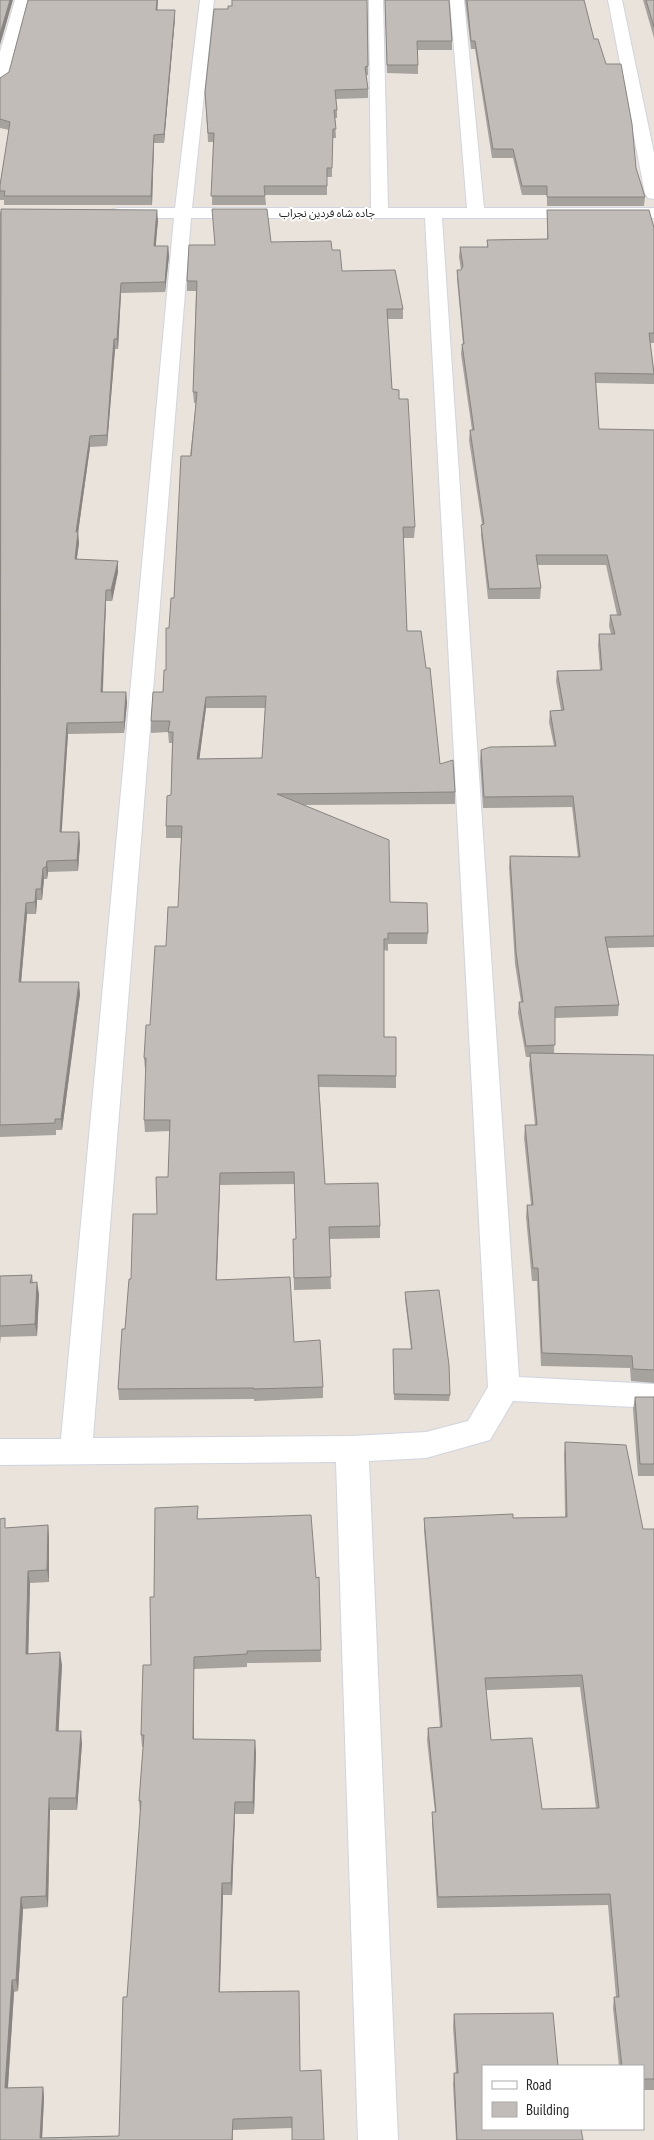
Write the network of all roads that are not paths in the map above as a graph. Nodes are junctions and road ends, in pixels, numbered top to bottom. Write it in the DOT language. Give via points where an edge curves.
graph roads {
  1 [pos="22,0"];
  2 [pos="206,0"];
  3 [pos="376,0"];
  4 [pos="457,0"];
  5 [pos="615,0"];
  6 [pos="0,80"];
  7 [pos="654,194"];
  8 [pos="106,213"];
  9 [pos="183,213"];
  10 [pos="380,213"];
  11 [pos="433,213"];
  12 [pos="476,213"];
  13 [pos="654,213"];
  14 [pos="504,1388"];
  15 [pos="654,1396"];
  16 [pos="352,1449"];
  17 [pos="76,1450"];
  18 [pos="0,1452"];
  19 [pos="378,2140"];
  1 -- 6 [label="street"];
  2 -- 9 [label="street"];
  3 -- 10 [label="street"];
  4 -- 12 [label="street"];
  5 -- 7 [label="street"];
  8 -- 9 [label="street, جاده شاه فردین نجراب"];
  9 -- 10 [label="street, جاده شاه فردین نجراب"];
  9 -- 17 [label="street"];
  10 -- 11 [label="street, جاده شاه فردین نجراب"];
  11 -- 12 [label="street, جاده شاه فردین نجراب"];
  11 -- 14 [label="street"];
  12 -- 13 [label="street, جاده شاه فردین نجراب"];
  14 -- 15 [label="street"];
  14 -- 16 [label="street" via="479,1431 426,1446"];
  16 -- 17 [label="street"];
  16 -- 19 [label="street"];
  17 -- 18 [label="street"];
}
